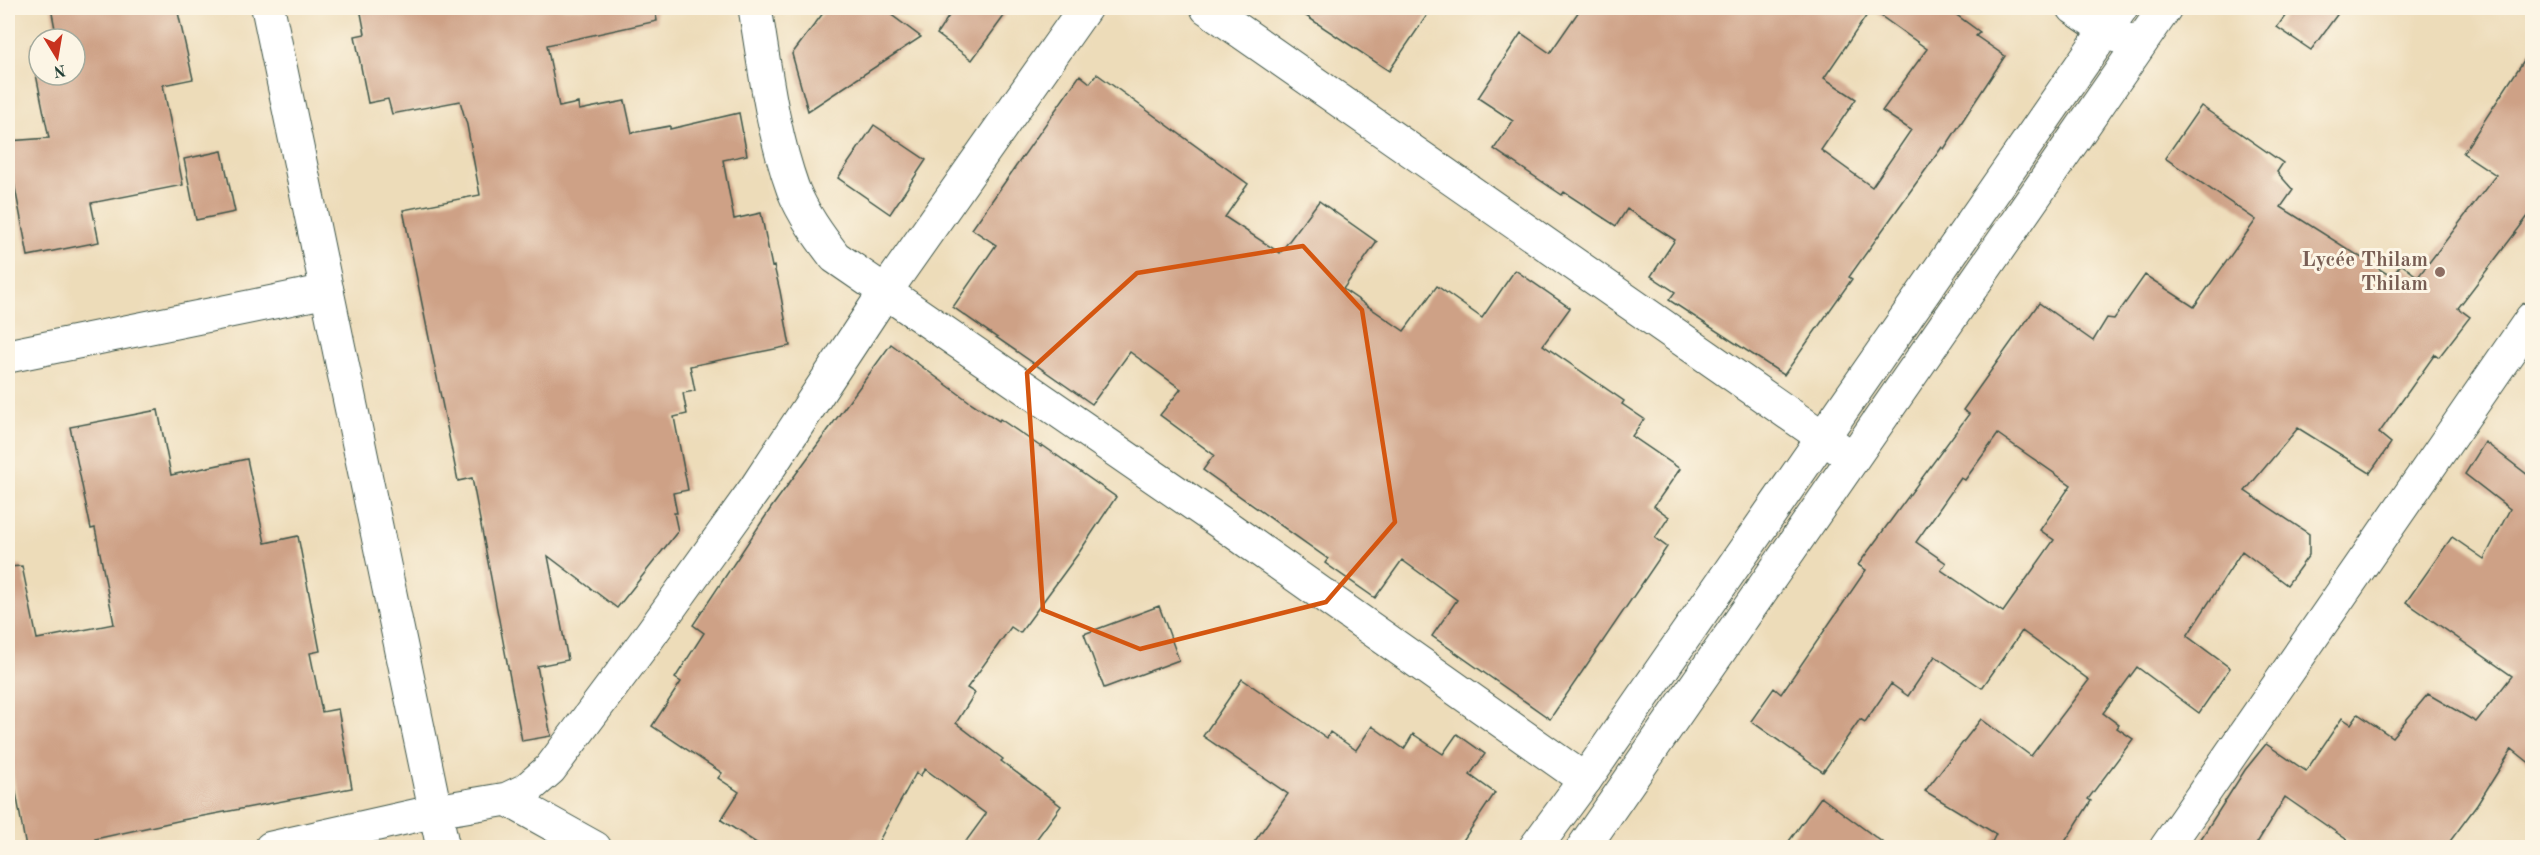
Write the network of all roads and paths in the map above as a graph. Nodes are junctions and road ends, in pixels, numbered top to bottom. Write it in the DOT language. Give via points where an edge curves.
graph roads {
  1 [pos="268,8"];
  2 [pos="754,8"];
  3 [pos="1084,8"];
  4 [pos="1207,8"];
  5 [pos="2074,8"];
  6 [pos="2165,8"];
  7 [pos="2114,19"];
  8 [pos="2139,46"];
  9 [pos="327,291"];
  10 [pos="885,292"];
  11 [pos="2532,318"];
  12 [pos="8,356"];
  13 [pos="1824,438"];
  14 [pos="1851,457"];
  15 [pos="1585,780"];
  16 [pos="507,799"];
  17 [pos="436,811"];
  18 [pos="271,848"];
  19 [pos="443,848"];
  20 [pos="595,848"];
  21 [pos="1535,848"];
  22 [pos="1583,848"];
  23 [pos="2166,848"];
  1 -- 9 [label="street"];
  2 -- 10 [label="street" via="775,126 794,190 812,227 835,257"];
  3 -- 10 [label="street"];
  4 -- 13 [label="street"];
  5 -- 7 [label="street"];
  6 -- 8 [label="street"];
  7 -- 8 [label="street"];
  7 -- 13 [label="street"];
  8 -- 14 [label="street"];
  9 -- 12 [label="street"];
  9 -- 17 [label="street"];
  10 -- 15 [label="street"];
  10 -- 16 [label="street" via="755,489 648,638 550,769 526,790"];
  11 -- 23 [label="street"];
  13 -- 14 [label="street"];
  13 -- 15 [label="street"];
  14 -- 22 [label="street"];
  15 -- 21 [label="street"];
  16 -- 17 [label="street"];
  16 -- 20 [label="street"];
  17 -- 18 [label="street"];
  17 -- 19 [label="street"];
}
